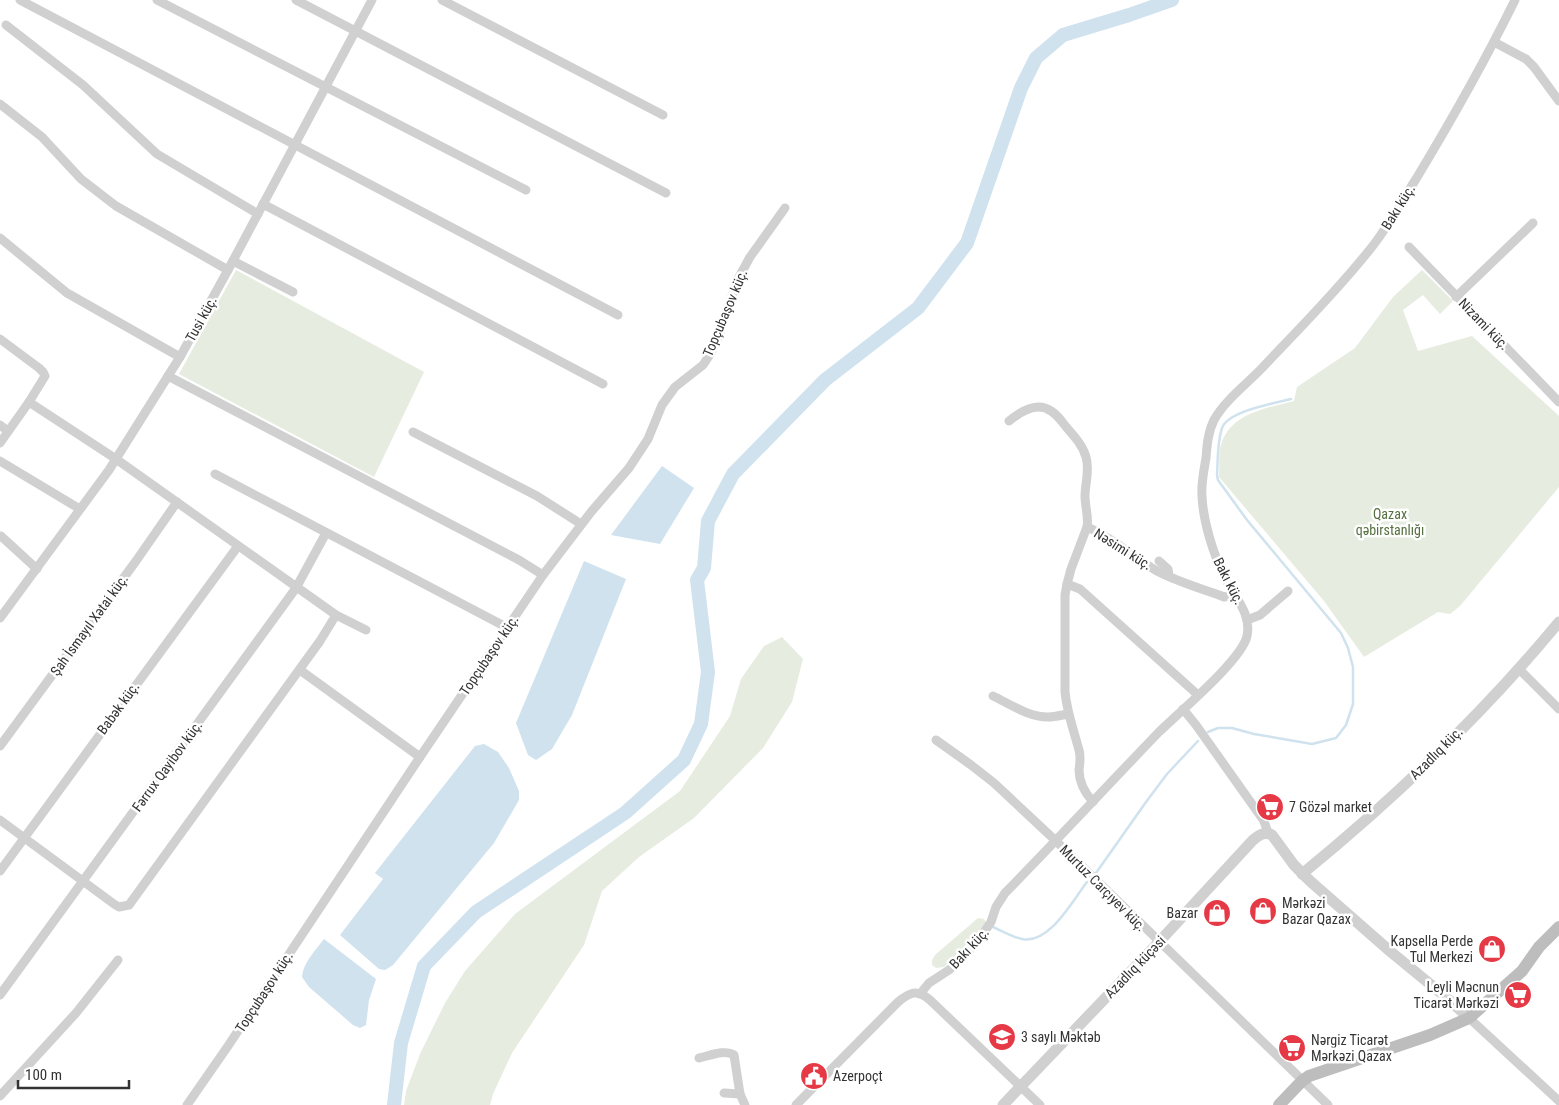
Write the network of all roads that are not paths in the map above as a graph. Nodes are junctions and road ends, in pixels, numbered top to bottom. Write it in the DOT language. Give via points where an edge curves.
graph roads {
  1 [pos="20,0"];
  2 [pos="157,0"];
  3 [pos="296,0"];
  4 [pos="372,0"];
  5 [pos="442,0"];
  6 [pos="1515,0"];
  7 [pos="6,25"];
  8 [pos="355,31"];
  9 [pos="1494,42"];
  10 [pos="326,86"];
  11 [pos="1559,101"];
  12 [pos="0,104"];
  13 [pos="663,115"];
  14 [pos="295,146"];
  15 [pos="526,190"];
  16 [pos="666,193"];
  17 [pos="264,204"];
  18 [pos="785,208"];
  19 [pos="258,214"];
  20 [pos="1533,223"];
  21 [pos="0,238"];
  22 [pos="1409,246"];
  23 [pos="233,261"];
  24 [pos="228,270"];
  25 [pos="293,292"];
  26 [pos="1456,296"];
  27 [pos="618,315"];
  28 [pos="0,339"];
  29 [pos="180,357"];
  30 [pos="168,376"];
  31 [pos="603,384"];
  32 [pos="29,402"];
  33 [pos="1559,402"];
  34 [pos="1009,421"];
  35 [pos="0,424"];
  36 [pos="8,432"];
  37 [pos="413,432"];
  38 [pos="0,443"];
  39 [pos="116,459"];
  40 [pos="0,461"];
  41 [pos="215,474"];
  42 [pos="177,502"];
  43 [pos="80,509"];
  44 [pos="581,524"];
  45 [pos="1088,527"];
  46 [pos="326,533"];
  47 [pos="0,536"];
  48 [pos="238,546"];
  49 [pos="1158,561"];
  50 [pos="37,568"];
  51 [pos="543,575"];
  52 [pos="1169,576"];
  53 [pos="1067,584"];
  54 [pos="296,588"];
  55 [pos="1288,592"];
  56 [pos="1235,596"];
  57 [pos="336,615"];
  58 [pos="0,618"];
  59 [pos="1247,620"];
  60 [pos="1559,622"];
  61 [pos="508,628"];
  62 [pos="366,630"];
  63 [pos="1519,669"];
  64 [pos="300,670"];
  65 [pos="1198,695"];
  66 [pos="993,696"];
  67 [pos="1183,709"];
  68 [pos="1559,709"];
  69 [pos="1068,714"];
  70 [pos="936,740"];
  71 [pos="0,746"];
  72 [pos="420,757"];
  73 [pos="1093,802"];
  74 [pos="0,820"];
  75 [pos="1268,833"];
  76 [pos="24,838"];
  77 [pos="1056,841"];
  78 [pos="0,870"];
  79 [pos="1302,874"];
  80 [pos="83,882"];
  81 [pos="1559,927"];
  82 [pos="1559,939"];
  83 [pos="1159,942"];
  84 [pos="118,960"];
  85 [pos="1522,970"];
  86 [pos="920,994"];
  87 [pos="0,995"];
  88 [pos="1468,1018"];
  89 [pos="698,1058"];
  90 [pos="1302,1081"];
  91 [pos="1020,1086"];
  92 [pos="724,1092"];
  93 [pos="740,1094"];
  94 [pos="0,1096"];
  95 [pos="1557,1101"];
  96 [pos="187,1105"];
  97 [pos="745,1105"];
  98 [pos="796,1105"];
  99 [pos="1003,1105"];
  100 [pos="1040,1105"];
  101 [pos="1279,1105"];
  102 [pos="1328,1105"];
  1 -- 14 [label="street"];
  2 -- 10 [label="street"];
  3 -- 8 [label="street"];
  4 -- 8 [label="street, Tusi küç."];
  5 -- 13 [label="street"];
  6 -- 9 [label="street, Bakı küç."];
  7 -- 19 [label="street" via="83,84 158,154"];
  8 -- 10 [label="street, Tusi küç."];
  8 -- 16 [label="street"];
  9 -- 11 [label="street" via="1526,59"];
  9 -- 56 [label="street, Bakı küç." via="1377,241 1278,352 1223,407 1211,427 1202,485 1203,503 1214,552"];
  10 -- 14 [label="street, Tusi küç."];
  10 -- 15 [label="street"];
  12 -- 24 [label="street" via="42,137 99,194"];
  14 -- 17 [label="street, Tusi küç."];
  14 -- 27 [label="street"];
  17 -- 19 [label="street, Tusi küç."];
  17 -- 31 [label="street"];
  18 -- 44 [label="street, Topçubaşov küç." via="738,279 711,353 703,365 675,387 662,405 630,468"];
  19 -- 23 [label="street, Tusi küç."];
  20 -- 26 [label="street"];
  21 -- 29 [label="street" via="67,293"];
  22 -- 26 [label="street, Nizami küç."];
  23 -- 24 [label="street, Tusi küç."];
  23 -- 25 [label="street"];
  24 -- 29 [label="street, Tusi küç."];
  26 -- 33 [label="street, Nizami küç."];
  28 -- 32 [label="street" via="45,376"];
  29 -- 30 [label="street, Tusi küç."];
  30 -- 39 [label="street, Tusi küç."];
  30 -- 51 [label="street"];
  32 -- 36 [label="street"];
  32 -- 39 [label="street"];
  34 -- 45 [label="street" via="1026,409 1047,409 1056,414 1075,438 1088,465 1085,498"];
  35 -- 36 [label="street"];
  36 -- 38 [label="street"];
  37 -- 44 [label="street" via="537,496"];
  39 -- 42 [label="street"];
  39 -- 43 [label="street, Tusi küç."];
  40 -- 43 [label="street"];
  41 -- 46 [label="street"];
  42 -- 48 [label="street"];
  42 -- 71 [label="street, Şah İsmayıl Xətai küç."];
  43 -- 50 [label="street, Tusi küç."];
  44 -- 51 [label="street, Topçubaşov küç."];
  45 -- 52 [label="street, Nəsimi küç."];
  45 -- 53 [label="street, Nəsimi küç."];
  46 -- 54 [label="street, Fərrux Qayibov küç."];
  46 -- 61 [label="street"];
  47 -- 50 [label="street"];
  48 -- 54 [label="street"];
  48 -- 76 [label="street, Babək küç."];
  49 -- 52 [label="street" via="1168,569"];
  50 -- 58 [label="street, Tusi küç."];
  51 -- 61 [label="street, Topçubaşov küç."];
  52 -- 56 [label="street, Nəsimi küç." via="1224,597"];
  53 -- 65 [label="street" via="1080,589"];
  53 -- 69 [label="street, Nəsimi küç." via="1065,692"];
  54 -- 57 [label="street"];
  54 -- 80 [label="street, Fərrux Qayibov küç."];
  55 -- 59 [label="street" via="1260,616"];
  56 -- 59 [label="street, Bakı küç." via="1242,604"];
  57 -- 62 [label="street"];
  57 -- 64 [label="street"];
  59 -- 65 [label="street, Bakı küç." via="1246,640 1238,653"];
  60 -- 63 [label="street, Azadlıq küç."];
  61 -- 72 [label="street, Topçubaşov küç."];
  63 -- 68 [label="street"];
  63 -- 79 [label="street, Azadlıq küç." via="1410,780"];
  64 -- 72 [label="street"];
  64 -- 80 [label="street" via="129,905 119,907"];
  65 -- 67 [label="street, Bakı küç."];
  66 -- 69 [label="street" via="1036,716"];
  67 -- 73 [label="street, Bakı küç."];
  67 -- 75 [label="street" via="1264,821"];
  69 -- 73 [label="street, Nəsimi küç." via="1080,756 1082,784"];
  70 -- 77 [label="street, Murtuz Carçıyev küç." via="994,783"];
  72 -- 96 [label="street, Topçubaşov küç."];
  73 -- 77 [label="street, Bakı küç."];
  74 -- 76 [label="street"];
  75 -- 79 [label="street" via="1276,838"];
  75 -- 83 [label="street, Azadlıq küçəsi" via="1253,840"];
  76 -- 78 [label="street, Babək küç."];
  76 -- 80 [label="street"];
  77 -- 83 [label="street, Murtuz Carçıyev küç."];
  77 -- 86 [label="street, Bakı küç." via="1005,893 976,944 949,970 929,982"];
  79 -- 88 [label="street"];
  80 -- 87 [label="street, Fərrux Qayibov küç."];
  81 -- 85 [label="main road"];
  82 -- 85 [label="main road"];
  83 -- 90 [label="street, Murtuz Carçıyev küç."];
  83 -- 91 [label="street, Azadlıq küçəsi"];
  84 -- 94 [label="street" via="76,1013"];
  85 -- 88 [label="main road"];
  86 -- 91 [label="street"];
  86 -- 98 [label="street, Bakı küç." via="909,994 898,1002"];
  88 -- 90 [label="main road" via="1430,1035 1316,1073"];
  88 -- 95 [label="street"];
  89 -- 93 [label="street" via="732,1052 736,1058"];
  90 -- 101 [label="main road"];
  90 -- 102 [label="street, Murtuz Carçıyev küç."];
  91 -- 99 [label="street, Azadlıq küçəsi"];
  91 -- 100 [label="street"];
  92 -- 93 [label="street"];
  93 -- 97 [label="street"];
}
